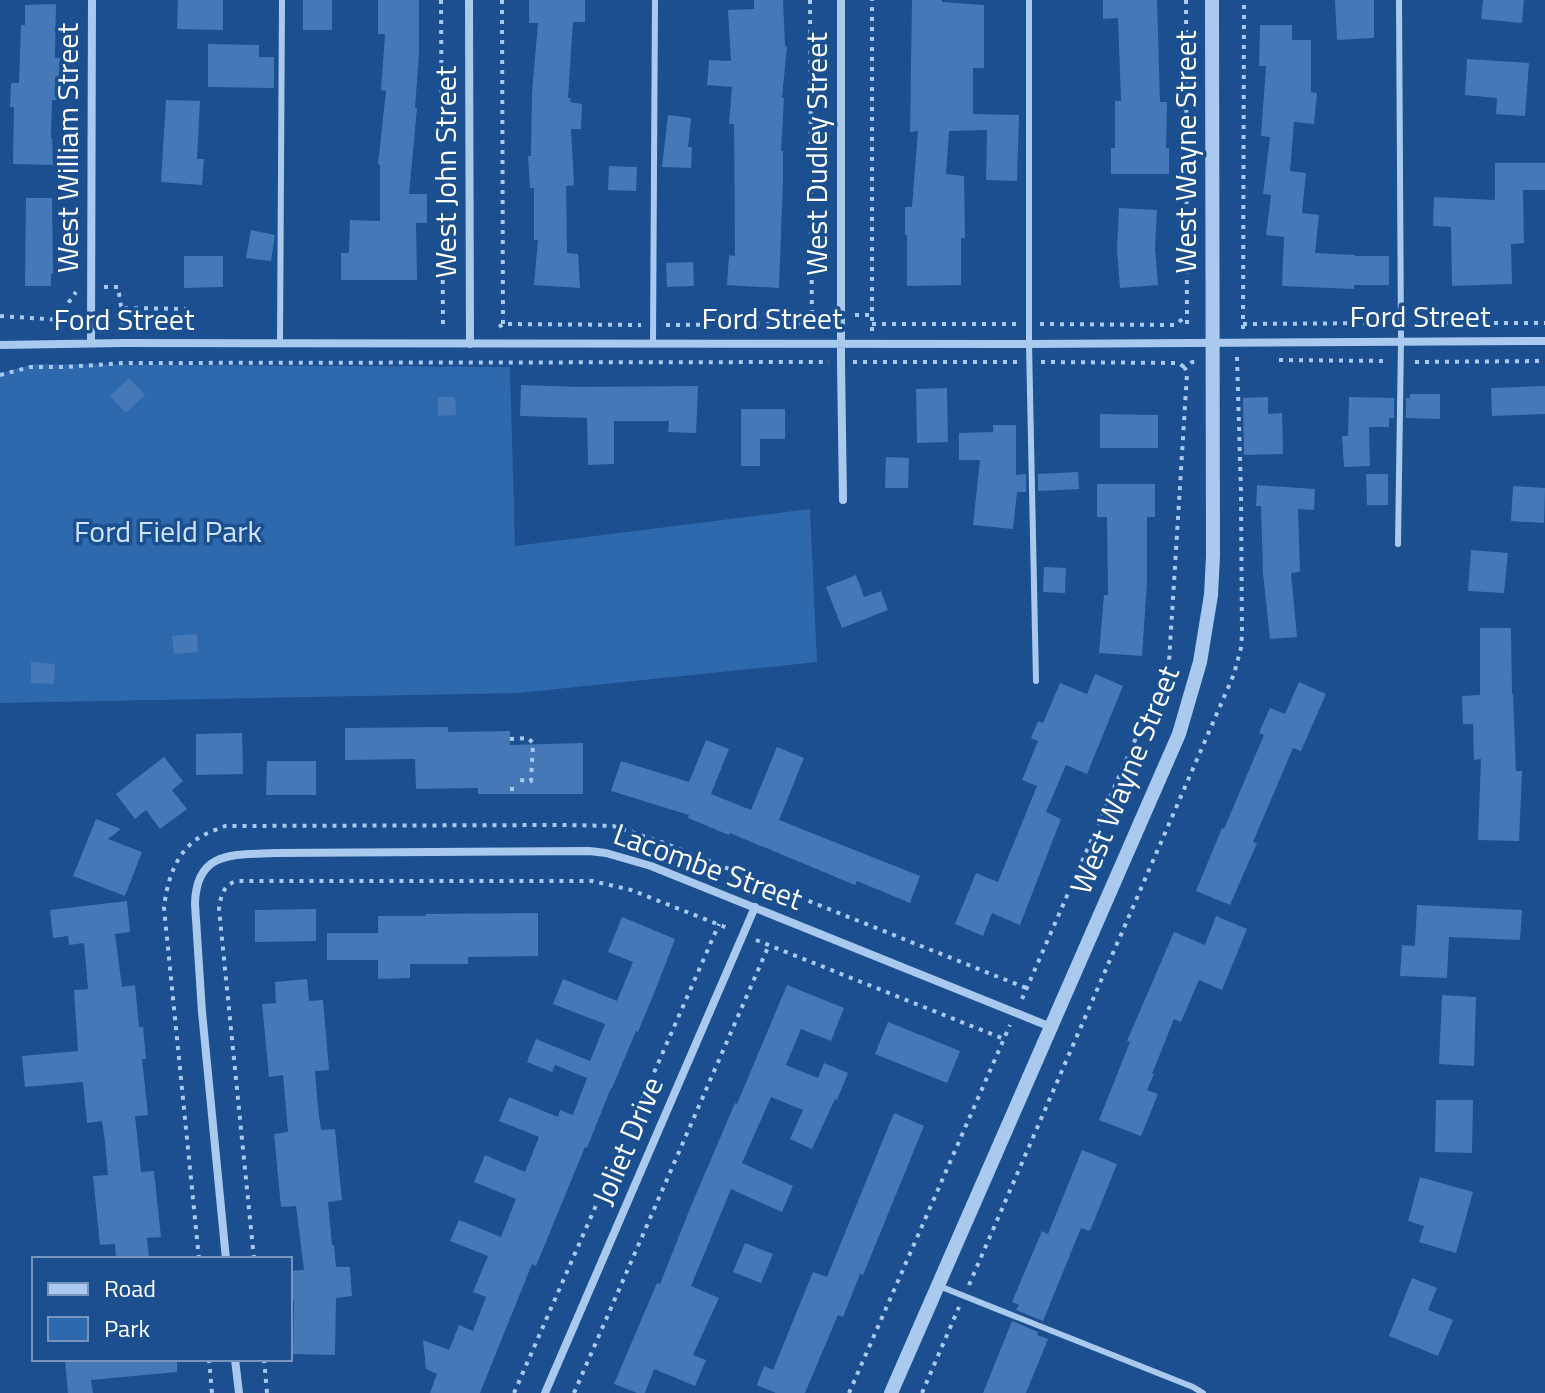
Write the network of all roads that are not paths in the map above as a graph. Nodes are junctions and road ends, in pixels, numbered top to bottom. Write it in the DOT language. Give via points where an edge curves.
graph roads {
  1 [pos="92,0"];
  2 [pos="282,0"];
  3 [pos="469,0"];
  4 [pos="655,0"];
  5 [pos="841,0"];
  6 [pos="1029,0"];
  7 [pos="1212,0"];
  8 [pos="1399,0"];
  9 [pos="1212,341"];
  10 [pos="1401,341"];
  11 [pos="1545,341"];
  12 [pos="841,342"];
  13 [pos="91,343"];
  14 [pos="280,343"];
  15 [pos="653,343"];
  16 [pos="470,344"];
  17 [pos="1029,344"];
  18 [pos="0,345"];
  19 [pos="843,500"];
  20 [pos="1398,544"];
  21 [pos="1036,681"];
  22 [pos="755,907"];
  23 [pos="1051,1027"];
  24 [pos="226,1257"];
  25 [pos="938,1285"];
  26 [pos="235,1361"];
  27 [pos="239,1393"];
  28 [pos="545,1393"];
  29 [pos="891,1393"];
  30 [pos="1203,1393"];
  1 -- 13 [label="street, West William Street"];
  2 -- 14 [label="lane"];
  3 -- 16 [label="street, West John Street"];
  4 -- 15 [label="lane"];
  5 -- 12 [label="street, West Dudley Street"];
  6 -- 17 [label="lane"];
  7 -- 9 [label="street, West Wayne Street"];
  8 -- 10 [label="lane"];
  9 -- 10 [label="street, Ford Street"];
  9 -- 17 [label="street, Ford Street"];
  9 -- 23 [label="street, West Wayne Street" via="1211,595 1200,662 1179,734"];
  10 -- 11 [label="street, Ford Street"];
  10 -- 20 [label="lane"];
  12 -- 15 [label="street, Ford Street"];
  12 -- 17 [label="street, Ford Street"];
  12 -- 19 [label="street, West Dudley Street"];
  13 -- 14 [label="street, Ford Street"];
  13 -- 18 [label="street, Ford Street"];
  14 -- 16 [label="street, Ford Street"];
  15 -- 16 [label="street, Ford Street"];
  17 -- 21 [label="lane"];
  22 -- 23 [label="street, Lacombe Street"];
  22 -- 24 [label="street, Lacombe Street" via="651,866 589,851 219,858 197,883 195,904"];
  22 -- 28 [label="street, Joliet Drive"];
  23 -- 25 [label="street, West Wayne Street"];
  25 -- 29 [label="street, West Wayne Street"];
  25 -- 30 [label="lane"];
  26 -- 27 [label="street"];
}
